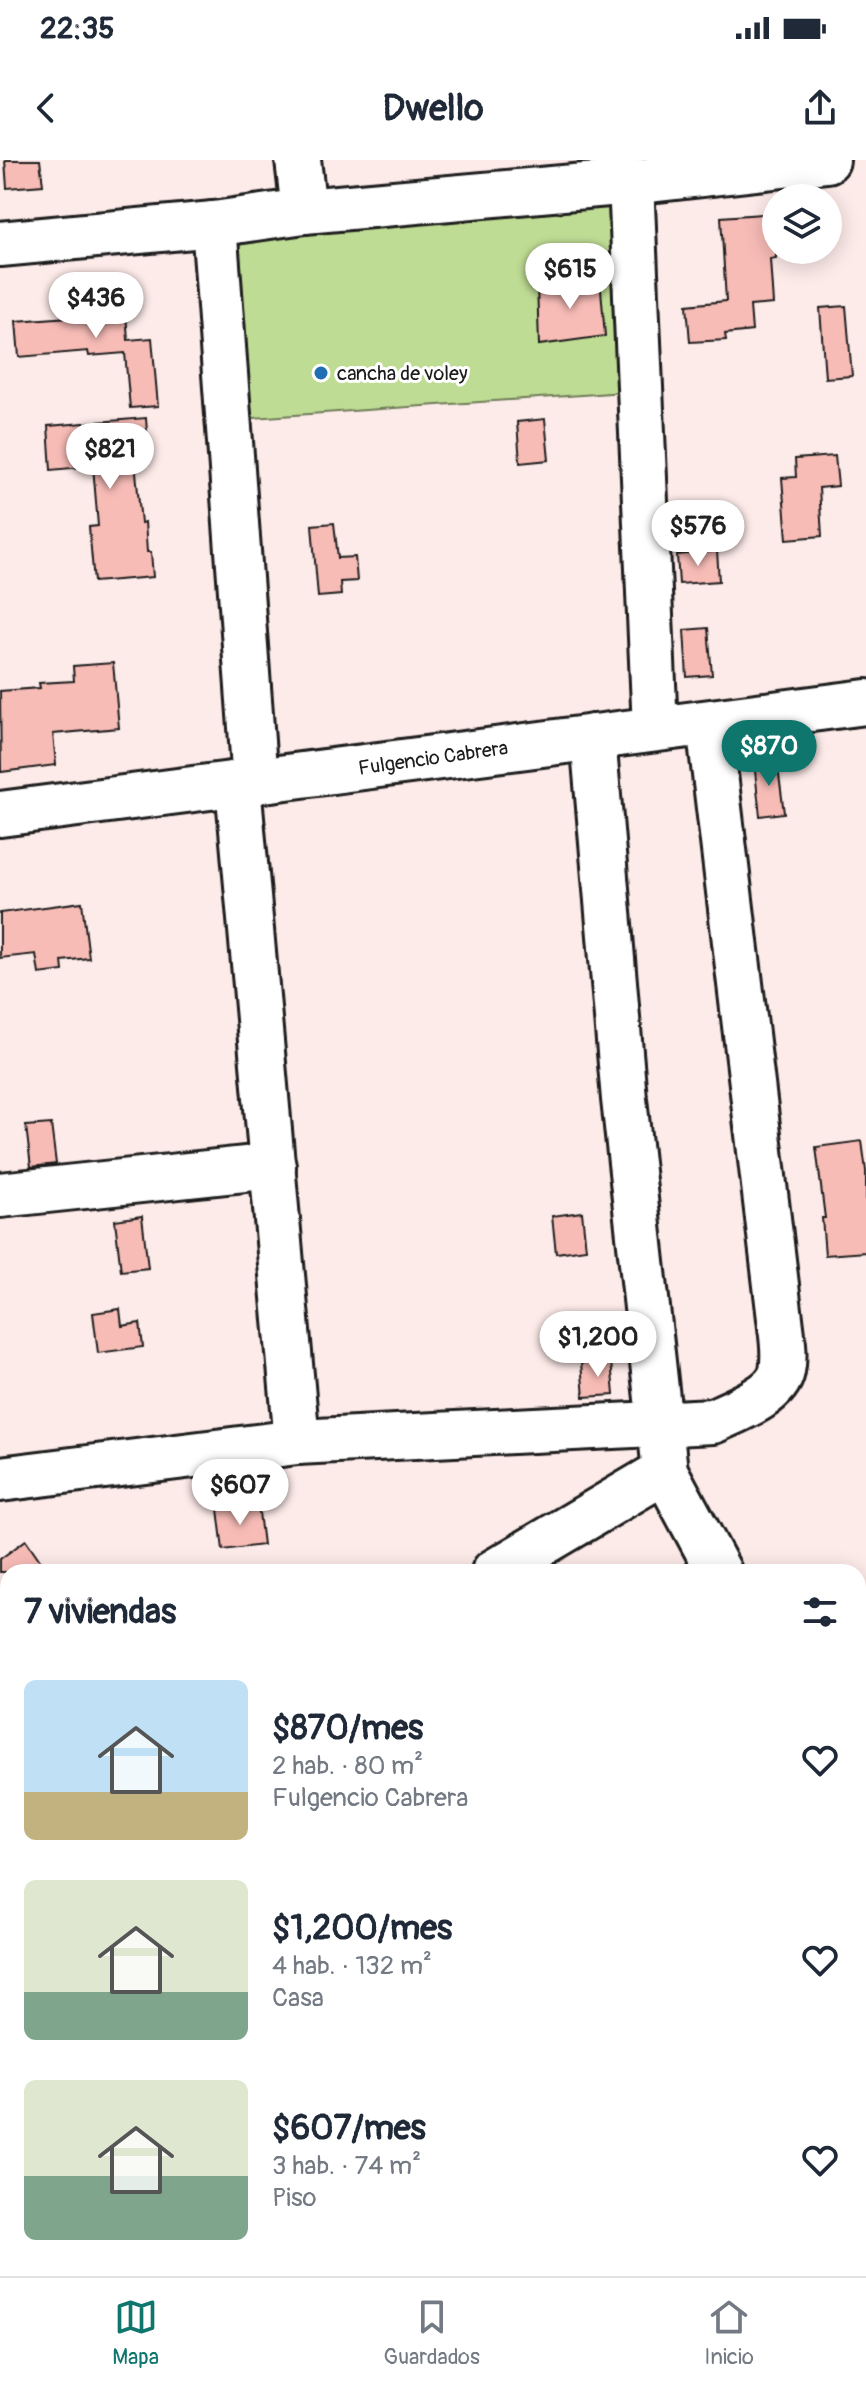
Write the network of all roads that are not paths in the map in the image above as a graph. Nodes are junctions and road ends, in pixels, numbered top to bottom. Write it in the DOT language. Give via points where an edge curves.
graph roads {
  1 [pos="298,160"];
  2 [pos="827,160"];
  3 [pos="631,182"];
  4 [pos="304,211"];
  5 [pos="214,224"];
  6 [pos="0,244"];
  7 [pos="866,702"];
  8 [pos="709,724"];
  9 [pos="655,729"];
  10 [pos="593,737"];
  11 [pos="246,784"];
  12 [pos="0,814"];
  13 [pos="273,1166"];
  14 [pos="0,1195"];
  15 [pos="660,1425"];
  16 [pos="297,1442"];
  17 [pos="665,1471"];
  18 [pos="0,1479"];
  19 [pos="508,1564"];
  20 [pos="715,1564"];
  1 -- 4 [label="street"];
  2 -- 3 [label="street"];
  3 -- 4 [label="street"];
  3 -- 9 [label="street"];
  4 -- 5 [label="street"];
  5 -- 6 [label="street"];
  5 -- 11 [label="street"];
  7 -- 8 [label="street, Fulgencio Cabrera"];
  8 -- 9 [label="street, Fulgencio Cabrera"];
  8 -- 15 [label="street" via="784,1357 782,1375 764,1396 713,1421"];
  9 -- 10 [label="street, Fulgencio Cabrera"];
  10 -- 11 [label="street, Fulgencio Cabrera"];
  10 -- 15 [label="street" via="624,1099"];
  11 -- 12 [label="street, Fulgencio Cabrera"];
  11 -- 13 [label="street"];
  13 -- 14 [label="street"];
  13 -- 16 [label="street"];
  15 -- 16 [label="street"];
  15 -- 17 [label="street"];
  16 -- 18 [label="street"];
  17 -- 19 [label="street"];
  17 -- 20 [label="street"];
}
